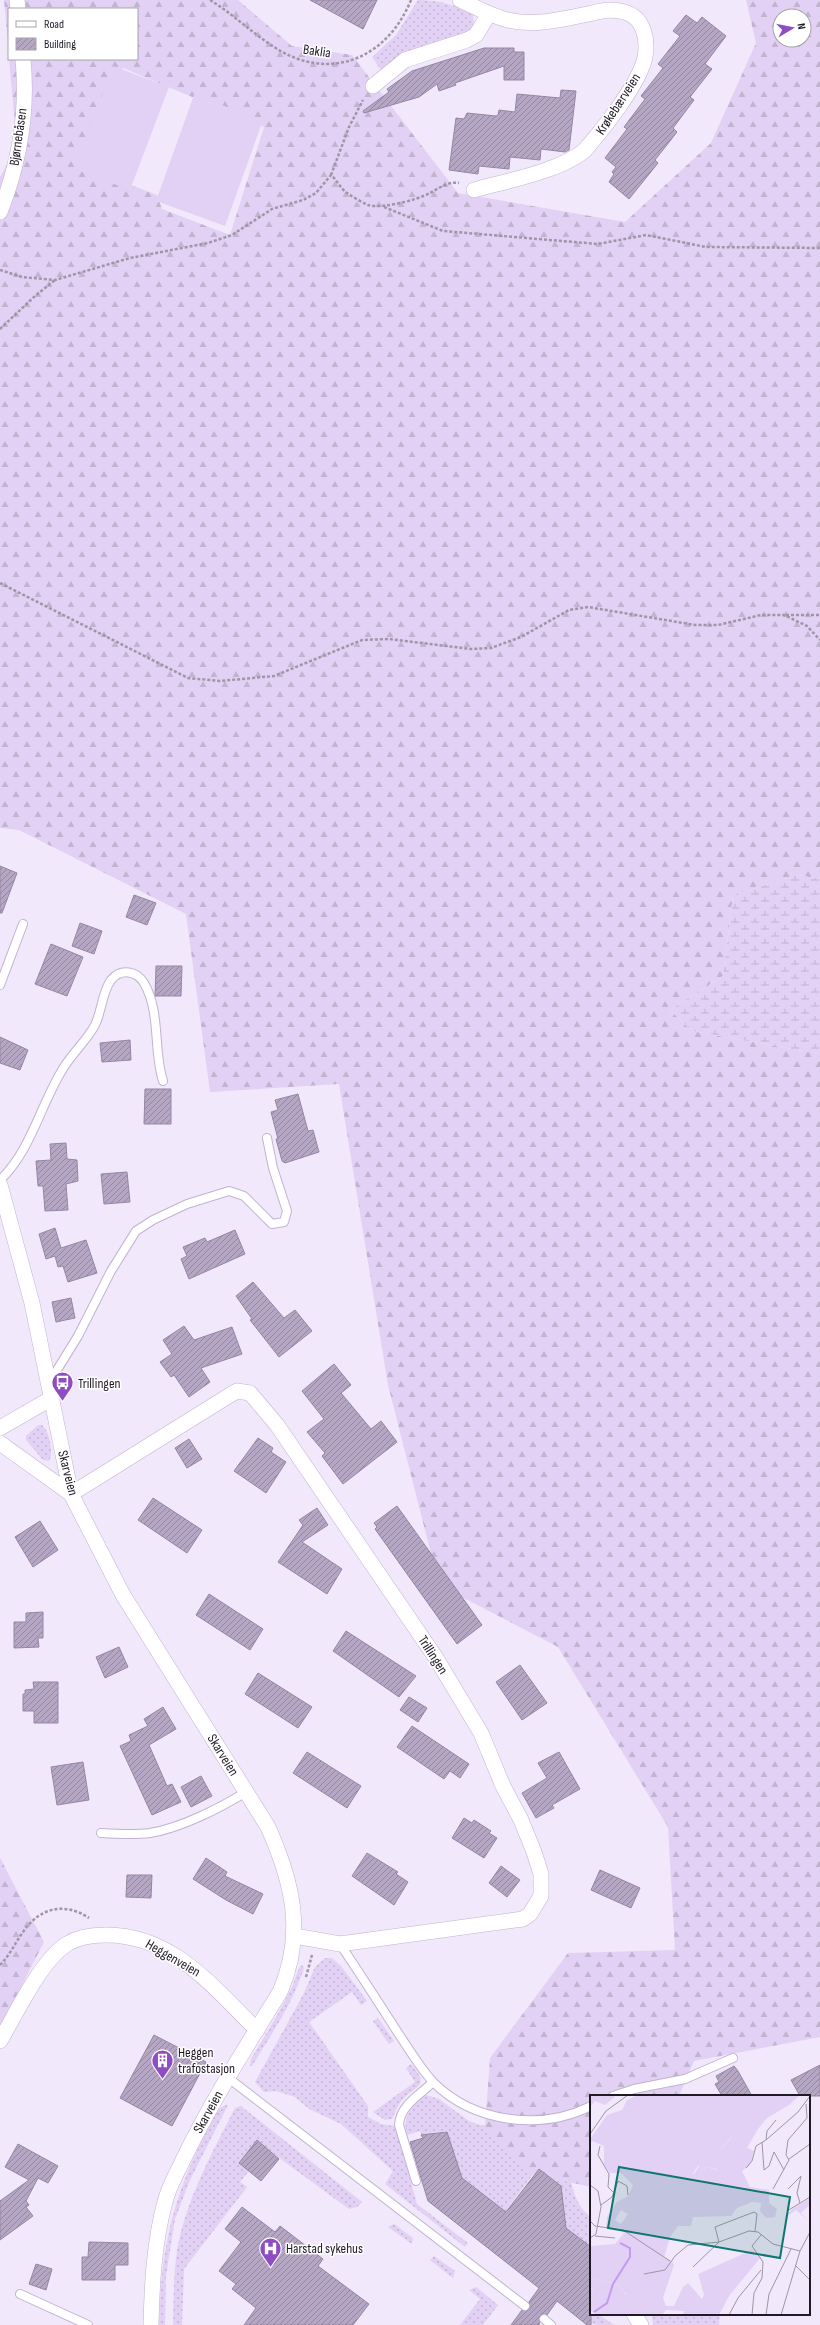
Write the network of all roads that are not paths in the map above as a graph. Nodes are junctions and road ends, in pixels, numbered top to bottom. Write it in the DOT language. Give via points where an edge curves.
graph roads {
  1 [pos="463,1"];
  2 [pos="489,14"];
  3 [pos="23,60"];
  4 [pos="373,86"];
  5 [pos="474,190"];
  6 [pos="0,212"];
  7 [pos="23,924"];
  8 [pos="0,985"];
  9 [pos="163,1081"];
  10 [pos="267,1138"];
  11 [pos="0,1180"];
  12 [pos="0,1185"];
  13 [pos="49,1383"];
  14 [pos="52,1398"];
  15 [pos="0,1428"];
  16 [pos="0,1443"];
  17 [pos="71,1494"];
  18 [pos="246,1792"];
  19 [pos="101,1833"];
  20 [pos="295,1936"];
  21 [pos="340,1944"];
  22 [pos="257,2030"];
  23 [pos="0,2041"];
  24 [pos="734,2058"];
  25 [pos="227,2077"];
  26 [pos="433,2082"];
  27 [pos="616,2095"];
  28 [pos="590,2106"];
  29 [pos="416,2181"];
  30 [pos="20,2294"];
  31 [pos="525,2306"];
  32 [pos="635,2315"];
  33 [pos="544,2319"];
  34 [pos="88,2325"];
  35 [pos="151,2325"];
  36 [pos="551,2325"];
  37 [pos="641,2325"];
  1 -- 2 [label="street, Krøkebærveien"];
  2 -- 4 [label="street" via="476,35 405,60"];
  2 -- 5 [label="street, Krøkebærveien" via="509,20 537,22 608,10 628,12 640,22 647,49 638,77 596,137 576,158"];
  3 -- 6 [label="street, Bjørnebåsen" via="21,137"];
  7 -- 8 [label="lane"];
  9 -- 11 [label="lane" via="150,997 138,976 132,973 118,974 107,988 95,1025 60,1072 25,1146 9,1172"];
  10 -- 13 [label="lane" via="272,1168 287,1211 284,1222 272,1224 244,1196 229,1191 187,1204 136,1231"];
  12 -- 13 [label="street, Skarveien" via="32,1303"];
  13 -- 14 [label="street, Skarveien"];
  14 -- 15 [label="street"];
  14 -- 17 [label="street, Skarveien"];
  16 -- 17 [label="street"];
  17 -- 18 [label="street, Skarveien" via="123,1595"];
  17 -- 21 [label="street, Trillingen" via="230,1394 237,1391 250,1393 277,1425 436,1658 463,1703 487,1746 534,1852 541,1885 541,1896 537,1905 523,1919"];
  18 -- 19 [label="lane" via="219,1807 163,1830 132,1834"];
  18 -- 20 [label="street, Skarveien" via="268,1827 282,1860 293,1901"];
  20 -- 21 [label="street, Trillingen"];
  20 -- 22 [label="street, Skarveien" via="292,1959 286,1977"];
  21 -- 26 [label="lane"];
  22 -- 23 [label="street, Heggenveien" via="206,1978 179,1959 149,1942 116,1935 90,1935 67,1944 47,1963"];
  22 -- 25 [label="street, Skarveien"];
  24 -- 27 [label="lane" via="685,2079 634,2088"];
  25 -- 31 [label="lane"];
  25 -- 35 [label="street, Skarveien" via="195,2135 165,2200 156,2256"];
  26 -- 28 [label="lane" via="457,2101 481,2112 510,2120 528,2121 562,2116"];
  26 -- 29 [label="lane" via="405,2107 400,2117 399,2125"];
  30 -- 34 [label="lane"];
  32 -- 37 [label="street"];
  33 -- 36 [label="lane"];
}
